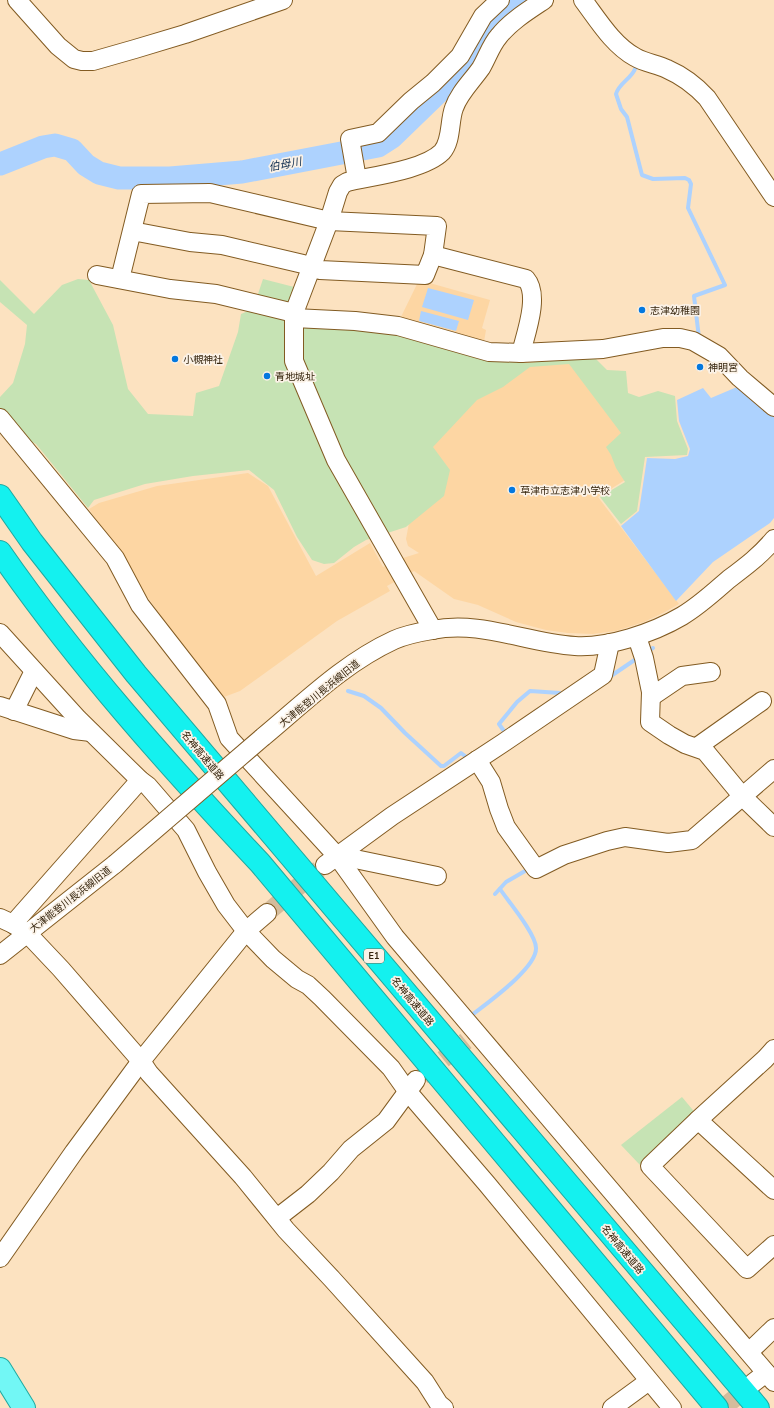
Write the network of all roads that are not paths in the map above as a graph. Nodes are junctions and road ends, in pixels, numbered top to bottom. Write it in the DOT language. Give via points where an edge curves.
graph roads {
  1 [pos="17,0"];
  2 [pos="283,0"];
  3 [pos="500,0"];
  4 [pos="544,0"];
  5 [pos="583,0"];
  6 [pos="767,174"];
  7 [pos="357,180"];
  8 [pos="774,197"];
  9 [pos="329,221"];
  10 [pos="132,231"];
  11 [pos="433,255"];
  12 [pos="312,266"];
  13 [pos="97,275"];
  14 [pos="120,279"];
  15 [pos="294,316"];
  16 [pos="521,353"];
  17 [pos="774,407"];
  18 [pos="0,418"];
  19 [pos="0,496"];
  20 [pos="774,539"];
  21 [pos="0,552"];
  22 [pos="433,630"];
  23 [pos="0,633"];
  24 [pos="637,637"];
  25 [pos="610,643"];
  26 [pos="34,671"];
  27 [pos="711,672"];
  28 [pos="650,697"];
  29 [pos="762,701"];
  30 [pos="7,708"];
  31 [pos="91,732"];
  32 [pos="697,748"];
  33 [pos="477,760"];
  34 [pos="774,769"];
  35 [pos="140,780"];
  36 [pos="743,796"];
  37 [pos="774,827"];
  38 [pos="331,861"];
  39 [pos="437,876"];
  40 [pos="267,913"];
  41 [pos="13,925"];
  42 [pos="246,931"];
  43 [pos="0,955"];
  44 [pos="771,1059"];
  45 [pos="141,1061"];
  46 [pos="412,1086"];
  47 [pos="698,1120"];
  48 [pos="774,1190"];
  49 [pos="277,1218"];
  50 [pos="774,1245"];
  51 [pos="0,1258"];
  52 [pos="774,1328"];
  53 [pos="749,1352"];
  54 [pos="0,1369"];
  55 [pos="765,1379"];
  56 [pos="649,1380"];
  57 [pos="24,1408"];
  58 [pos="444,1408"];
  59 [pos="612,1408"];
  60 [pos="672,1408"];
  61 [pos="717,1408"];
  62 [pos="758,1408"];
  1 -- 2 [label="street" via="74,59 93,61 185,34"];
  3 -- 7 [label="street" via="483,16 460,56 433,84 410,100 378,133 350,139"];
  4 -- 7 [label="street" via="514,21 499,36 481,68 454,106 447,142 442,152 413,167"];
  5 -- 6 [label="street" via="607,32 634,57 666,68 684,77 696,87"];
  6 -- 8 [label="street"];
  7 -- 9 [label="street" via="342,185"];
  9 -- 10 [label="street" via="210,193 141,194"];
  9 -- 11 [label="street" via="437,226"];
  9 -- 12 [label="street"];
  10 -- 12 [label="street" via="222,245"];
  10 -- 14 [label="street"];
  11 -- 12 [label="street" via="425,275 325,270"];
  11 -- 16 [label="street" via="526,279 530,284 532,312"];
  12 -- 15 [label="street"];
  13 -- 14 [label="street"];
  14 -- 15 [label="street" via="170,289 216,294"];
  15 -- 16 [label="street" via="398,326 489,352"];
  15 -- 22 [label="street" via="294,361 336,460"];
  16 -- 17 [label="street" via="603,349 663,338 680,338 693,341 719,356"];
  18 -- 38 [label="street" via="115,558 140,605 217,704 230,738"];
  19 -- 62 [label="highway, 名神高速道路 / E1" via="32,542 136,674"];
  20 -- 24 [label="street, 大津能登川長浜線旧道" via="764,551 695,607 681,617"];
  21 -- 61 [label="highway" via="63,637 132,721 260,863"];
  22 -- 25 [label="street, 大津能登川長浜線旧道" via="468,627 576,646"];
  22 -- 41 [label="street, 大津能登川長浜線旧道, bridge" via="395,640 335,677 115,864"];
  23 -- 26 [label="street"];
  24 -- 25 [label="street, 大津能登川長浜線旧道"];
  24 -- 28 [label="street" via="644,658"];
  25 -- 33 [label="street" via="603,675"];
  26 -- 30 [label="street"];
  26 -- 31 [label="street"];
  27 -- 28 [label="street" via="682,676"];
  28 -- 32 [label="street" via="650,722 685,744"];
  29 -- 32 [label="street"];
  30 -- 31 [label="street" via="74,730"];
  31 -- 35 [label="street"];
  32 -- 36 [label="street" via="704,751"];
  33 -- 36 [label="street" via="491,782 506,827 536,869 594,844 626,837 668,843 692,840"];
  33 -- 38 [label="street" via="392,816"];
  34 -- 36 [label="street"];
  35 -- 41 [label="street"];
  35 -- 42 [label="street" via="186,830 226,905"];
  36 -- 37 [label="street"];
  38 -- 39 [label="street" via="356,859"];
  38 -- 53 [label="street" via="396,937 471,1037 533,1097"];
  40 -- 42 [label="street"];
  41 -- 43 [label="street, 大津能登川長浜線旧道"];
  41 -- 45 [label="street" via="61,969"];
  42 -- 45 [label="street"];
  42 -- 46 [label="street" via="273,959 322,998"];
  44 -- 47 [label="street"];
  45 -- 49 [label="street"];
  45 -- 51 [label="street"];
  46 -- 49 [label="street" via="386,1121 351,1149 308,1194"];
  46 -- 56 [label="street" via="487,1184"];
  47 -- 48 [label="street"];
  47 -- 50 [label="street" via="650,1166 746,1269"];
  49 -- 58 [label="street" via="425,1382"];
  52 -- 53 [label="street"];
  53 -- 55 [label="street"];
  54 -- 57 [label="main road"];
  56 -- 59 [label="street"];
  56 -- 60 [label="street"];
}
